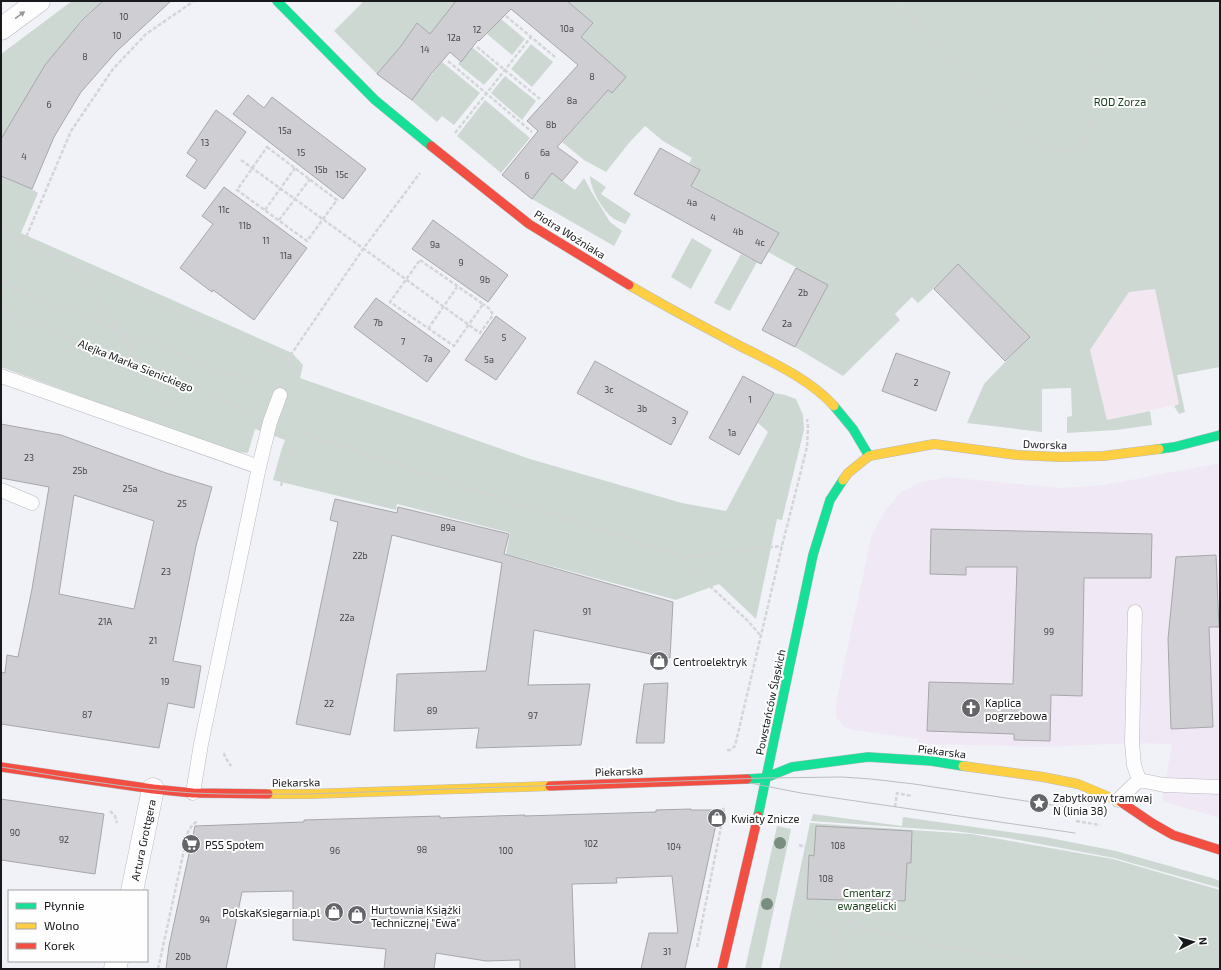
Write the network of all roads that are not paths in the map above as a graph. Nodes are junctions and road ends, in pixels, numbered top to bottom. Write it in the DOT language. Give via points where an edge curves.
graph roads {
  1 [pos="39,1"];
  2 [pos="276,1"];
  3 [pos="1,29"];
  4 [pos="1,376"];
  5 [pos="280,395"];
  6 [pos="1220,435"];
  7 [pos="869,456"];
  8 [pos="259,467"];
  9 [pos="1,490"];
  10 [pos="32,503"];
  11 [pos="1135,612"];
  12 [pos="1,768"];
  13 [pos="765,778"];
  14 [pos="1139,780"];
  15 [pos="1220,787"];
  16 [pos="153,789"];
  17 [pos="193,793"];
  18 [pos="1118,800"];
  19 [pos="1220,850"];
  20 [pos="132,890"];
  21 [pos="722,969"];
  3 -- 1 [label="street, one-way"];
  2 -- 7 [label="street, Piotra Woźniaka" via="375,100 529,224 662,305 785,369 825,396 853,429"];
  4 -- 8 [label="lane"];
  5 -- 8 [label="lane" via="270,422"];
  6 -- 7 [label="street, Dworska" via="1174,447 1103,456 1017,455 934,444"];
  7 -- 13 [label="street, Powstańców Śląskich" via="848,474 830,500 813,555"];
  8 -- 17 [label="lane"];
  9 -- 10 [label="lane"];
  11 -- 14 [label="lane" via="1132,743"];
  12 -- 16 [label="street, Piekarska"];
  13 -- 17 [label="street, Piekarska" via="308,794"];
  13 -- 18 [label="street, Piekarska" via="792,767 868,757 931,761 1078,784"];
  13 -- 21 [label="street, Powstańców Śląskich"];
  14 -- 15 [label="lane" via="1164,785"];
  14 -- 18 [label="lane"];
  16 -- 17 [label="street, Piekarska"];
  16 -- 20 [label="street, Artura Grottgera"];
  18 -- 19 [label="street, Piekarska" via="1173,835"];
}
